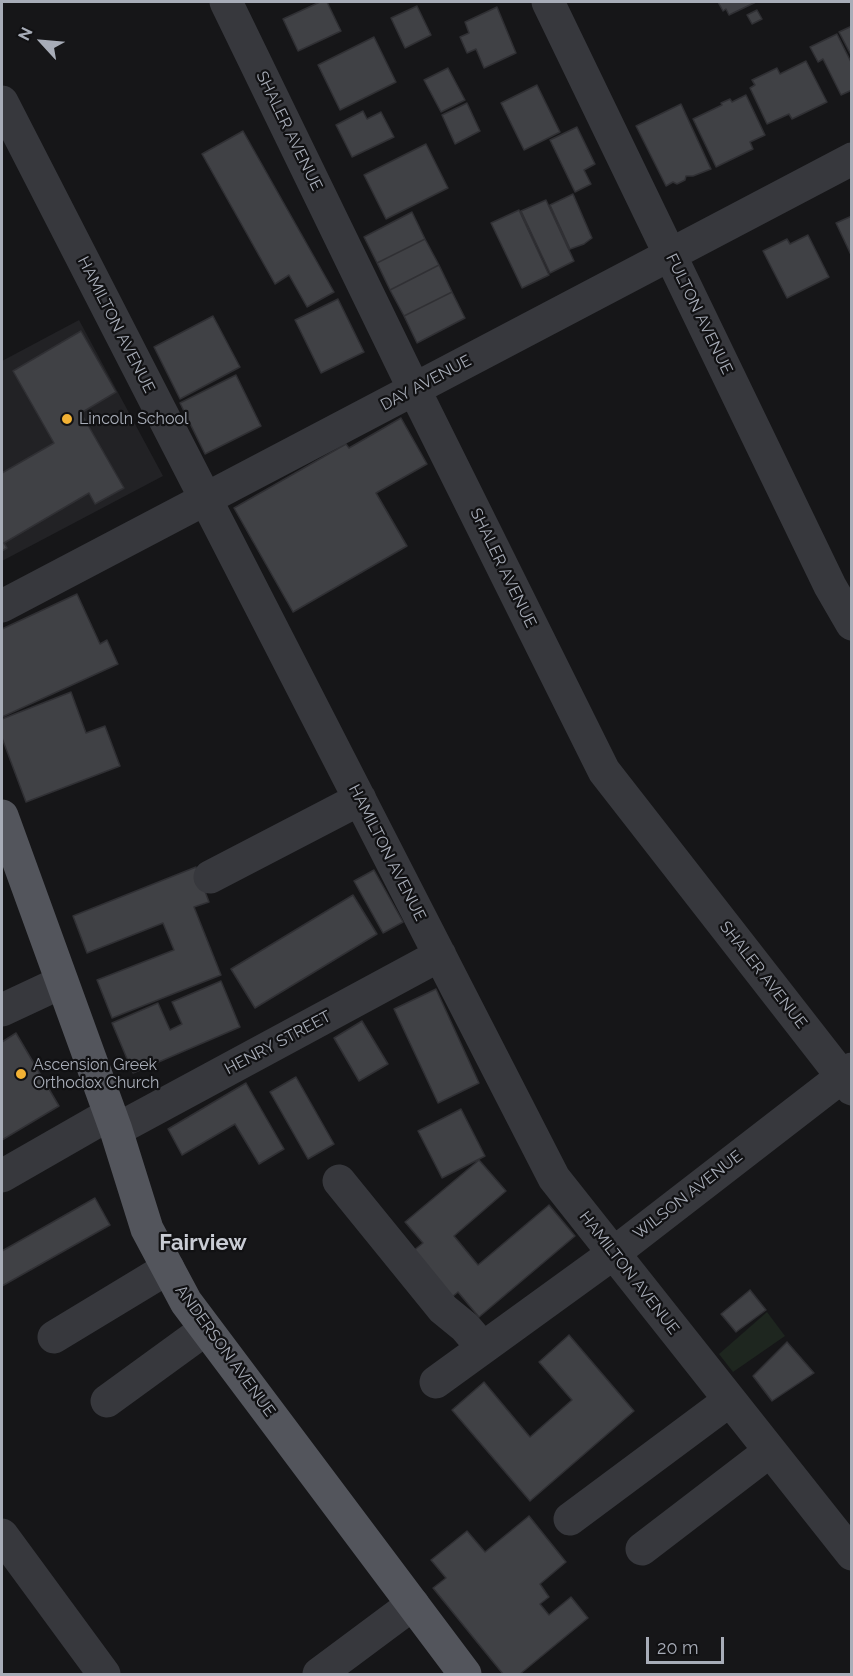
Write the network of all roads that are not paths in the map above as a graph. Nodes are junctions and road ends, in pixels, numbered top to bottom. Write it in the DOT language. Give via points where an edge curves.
graph roads {
  1 [pos="226,2"];
  2 [pos="548,2"];
  3 [pos="2,102"];
  4 [pos="852,159"];
  5 [pos="670,254"];
  6 [pos="414,389"];
  7 [pos="205,499"];
  8 [pos="2,606"];
  9 [pos="852,624"];
  10 [pos="360,799"];
  11 [pos="4,829"];
  12 [pos="210,877"];
  13 [pos="440,955"];
  14 [pos="62,982"];
  15 [pos="2,1010"];
  16 [pos="848,1078"];
  17 [pos="112,1122"];
  18 [pos="2,1176"];
  19 [pos="339,1181"];
  20 [pos="614,1253"];
  21 [pos="168,1268"];
  22 [pos="206,1329"];
  23 [pos="54,1337"];
  24 [pos="483,1348"];
  25 [pos="436,1382"];
  26 [pos="730,1400"];
  27 [pos="107,1401"];
  28 [pos="770,1451"];
  29 [pos="570,1519"];
  30 [pos="2,1535"];
  31 [pos="642,1549"];
  32 [pos="852,1554"];
  33 [pos="413,1604"];
  34 [pos="104,1674"];
  35 [pos="319,1674"];
  36 [pos="465,1674"];
  1 -- 6 [label="street, SHALER AVENUE"];
  2 -- 5 [label="street, FULTON AVENUE"];
  3 -- 7 [label="street, HAMILTON AVENUE"];
  4 -- 5 [label="street, DAY AVENUE"];
  5 -- 6 [label="street, DAY AVENUE"];
  5 -- 9 [label="street, FULTON AVENUE"];
  6 -- 7 [label="street, DAY AVENUE"];
  6 -- 16 [label="street, SHALER AVENUE" via="604,771"];
  7 -- 8 [label="street, DAY AVENUE"];
  7 -- 10 [label="street, HAMILTON AVENUE"];
  10 -- 12 [label="street"];
  10 -- 13 [label="street, HAMILTON AVENUE"];
  11 -- 14 [label="main road, ANDERSON AVENUE"];
  13 -- 17 [label="street, HENRY STREET"];
  13 -- 20 [label="street, HAMILTON AVENUE" via="554,1178"];
  14 -- 15 [label="street"];
  14 -- 17 [label="main road, ANDERSON AVENUE"];
  16 -- 20 [label="street, WILSON AVENUE"];
  17 -- 18 [label="street, HENRY STREET"];
  17 -- 21 [label="main road, ANDERSON AVENUE" via="147,1229"];
  19 -- 24 [label="street" via="443,1309"];
  20 -- 24 [label="street, WILSON AVENUE"];
  20 -- 26 [label="street, HAMILTON AVENUE"];
  21 -- 22 [label="main road, ANDERSON AVENUE"];
  21 -- 23 [label="street"];
  22 -- 27 [label="street"];
  22 -- 33 [label="main road, ANDERSON AVENUE"];
  24 -- 25 [label="street, WILSON AVENUE"];
  26 -- 28 [label="street, HAMILTON AVENUE"];
  26 -- 29 [label="street"];
  28 -- 31 [label="street"];
  28 -- 32 [label="street, HAMILTON AVENUE"];
  30 -- 34 [label="street"];
  33 -- 35 [label="street"];
  33 -- 36 [label="main road, ANDERSON AVENUE"];
}
